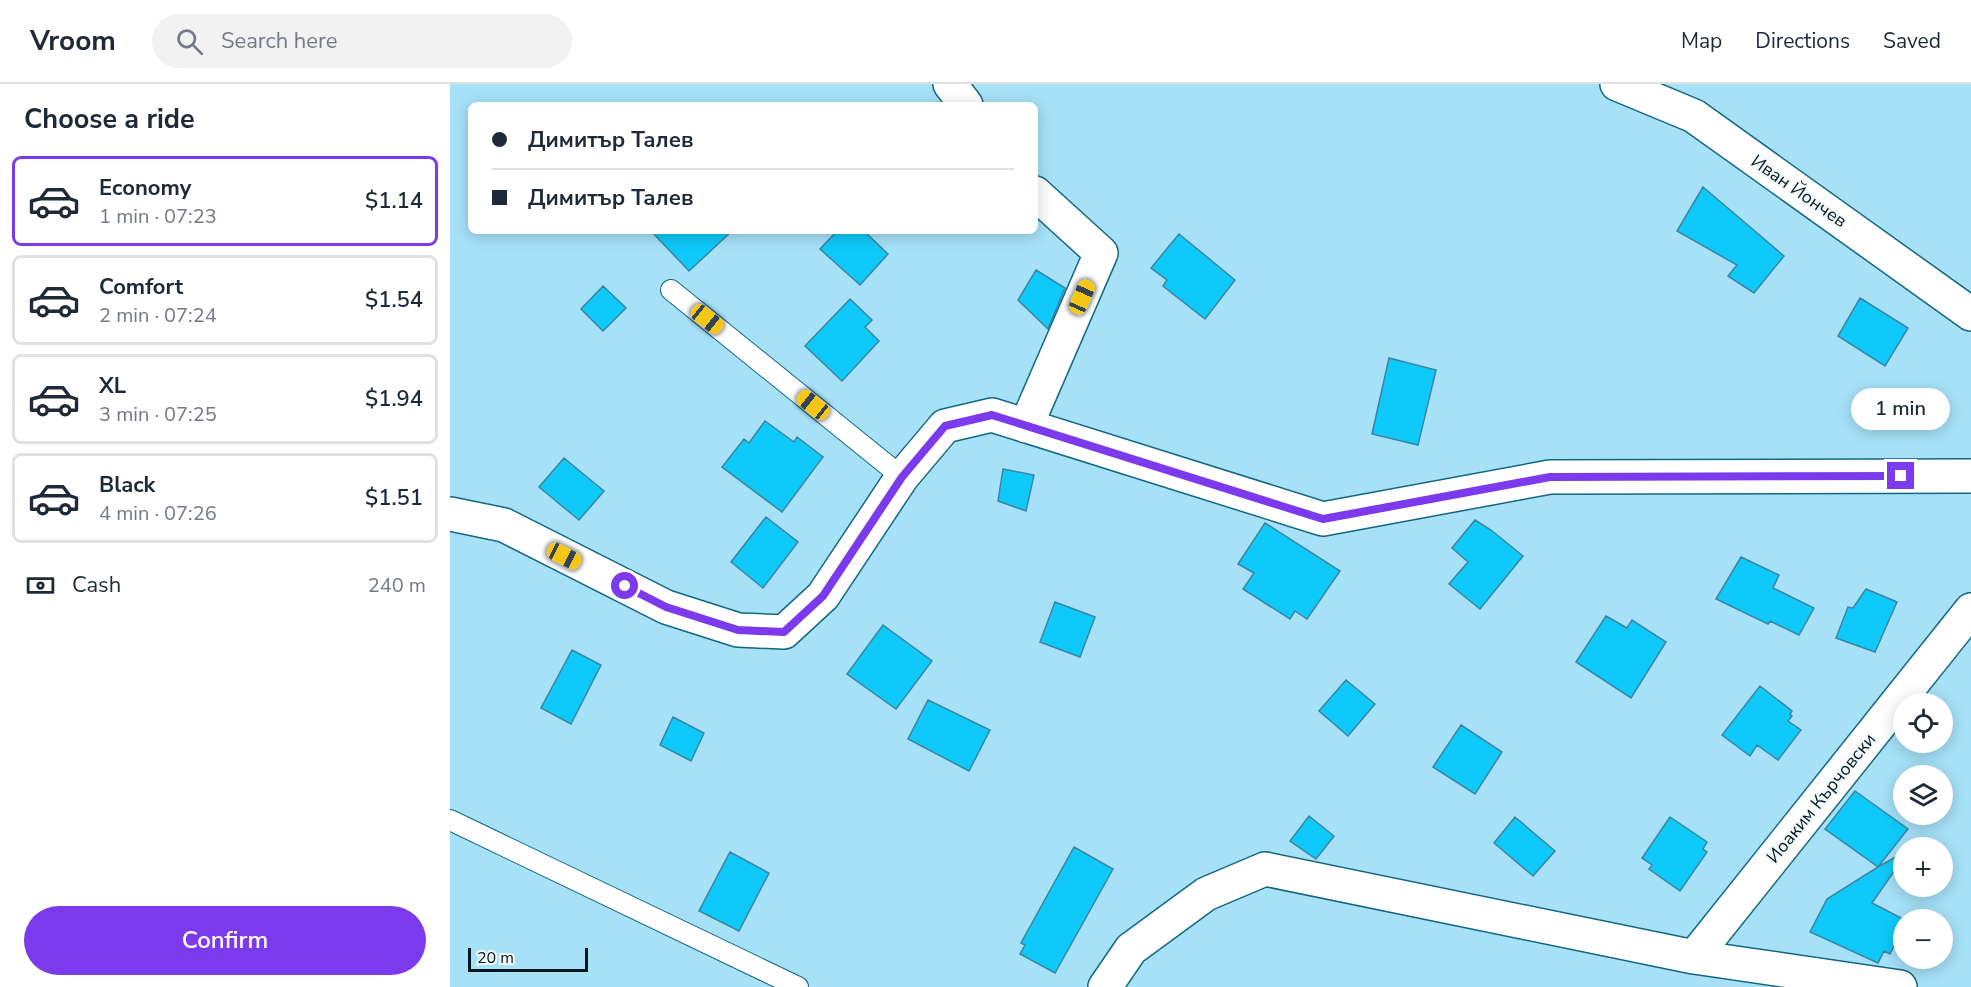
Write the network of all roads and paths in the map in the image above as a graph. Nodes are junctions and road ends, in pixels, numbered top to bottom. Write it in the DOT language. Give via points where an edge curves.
graph roads {
  1 [pos="950,84"];
  2 [pos="1617,84"];
  3 [pos="964,102"];
  4 [pos="1038,196"];
  5 [pos="671,290"];
  6 [pos="1971,314"];
  7 [pos="1026,426"];
  8 [pos="1971,476"];
  9 [pos="902,477"];
  10 [pos="450,514"];
  11 [pos="1971,610"];
  12 [pos="450,820"];
  13 [pos="1694,957"];
  14 [pos="798,987"];
  15 [pos="1105,987"];
  16 [pos="1900,987"];
  1 -- 3 [label="street"];
  2 -- 6 [label="street, Иван Йончев" via="1694,116"];
  4 -- 7 [label="street" via="1101,253"];
  5 -- 9 [label="lane"];
  7 -- 8 [label="street" via="1323,519 1550,477"];
  7 -- 9 [label="street" via="992,415 945,426"];
  9 -- 10 [label="street" via="823,596 784,632 738,630 666,607 504,525"];
  11 -- 13 [label="street, Иоаким Кърчовски"];
  12 -- 14 [label="lane"];
  13 -- 15 [label="street" via="1265,869 1206,894 1131,949"];
  13 -- 16 [label="street"];
}
